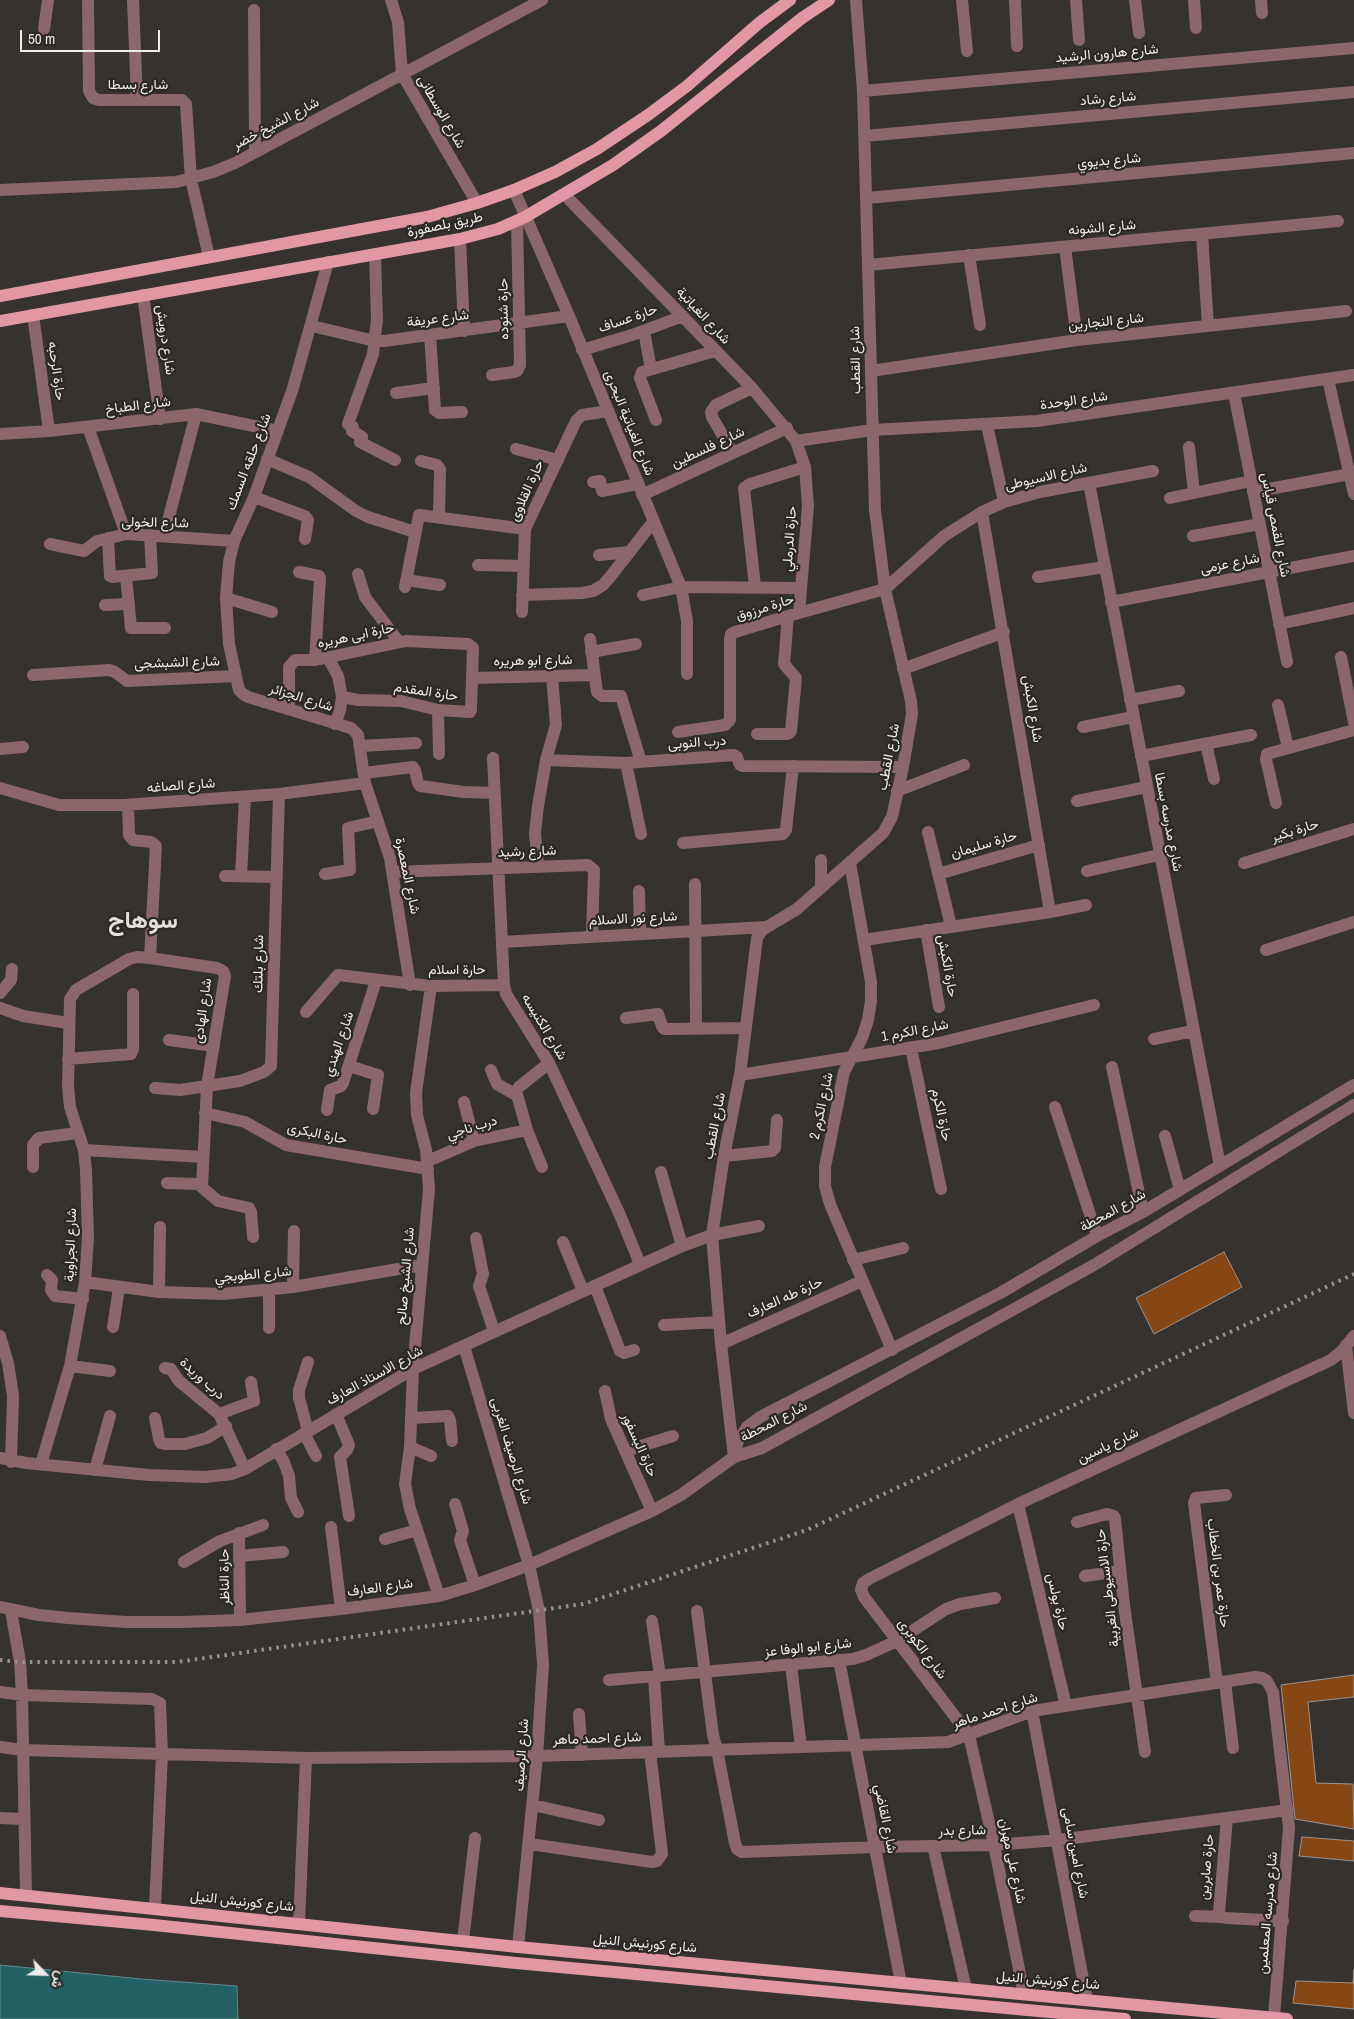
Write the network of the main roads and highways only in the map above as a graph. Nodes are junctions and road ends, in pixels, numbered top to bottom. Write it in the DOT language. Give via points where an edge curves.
graph roads {
  1 [pos="790,0"];
  2 [pos="830,0"];
  3 [pos="0,296"];
  4 [pos="0,321"];
  5 [pos="0,1893"];
  6 [pos="0,1911"];
  7 [pos="1281,2018"];
  8 [pos="1125,2019"];
  1 -- 3 [label="main road, طريق بلصفورة" via="648,115 597,149 514,190 427,217"];
  2 -- 4 [label="main road, طريق بلصفورة" via="802,18 661,131 613,165 521,219 480,235"];
  5 -- 7 [label="main road, شارع كورنيش النيل" via="518,1947"];
  6 -- 8 [label="main road" via="525,1964"];
}
